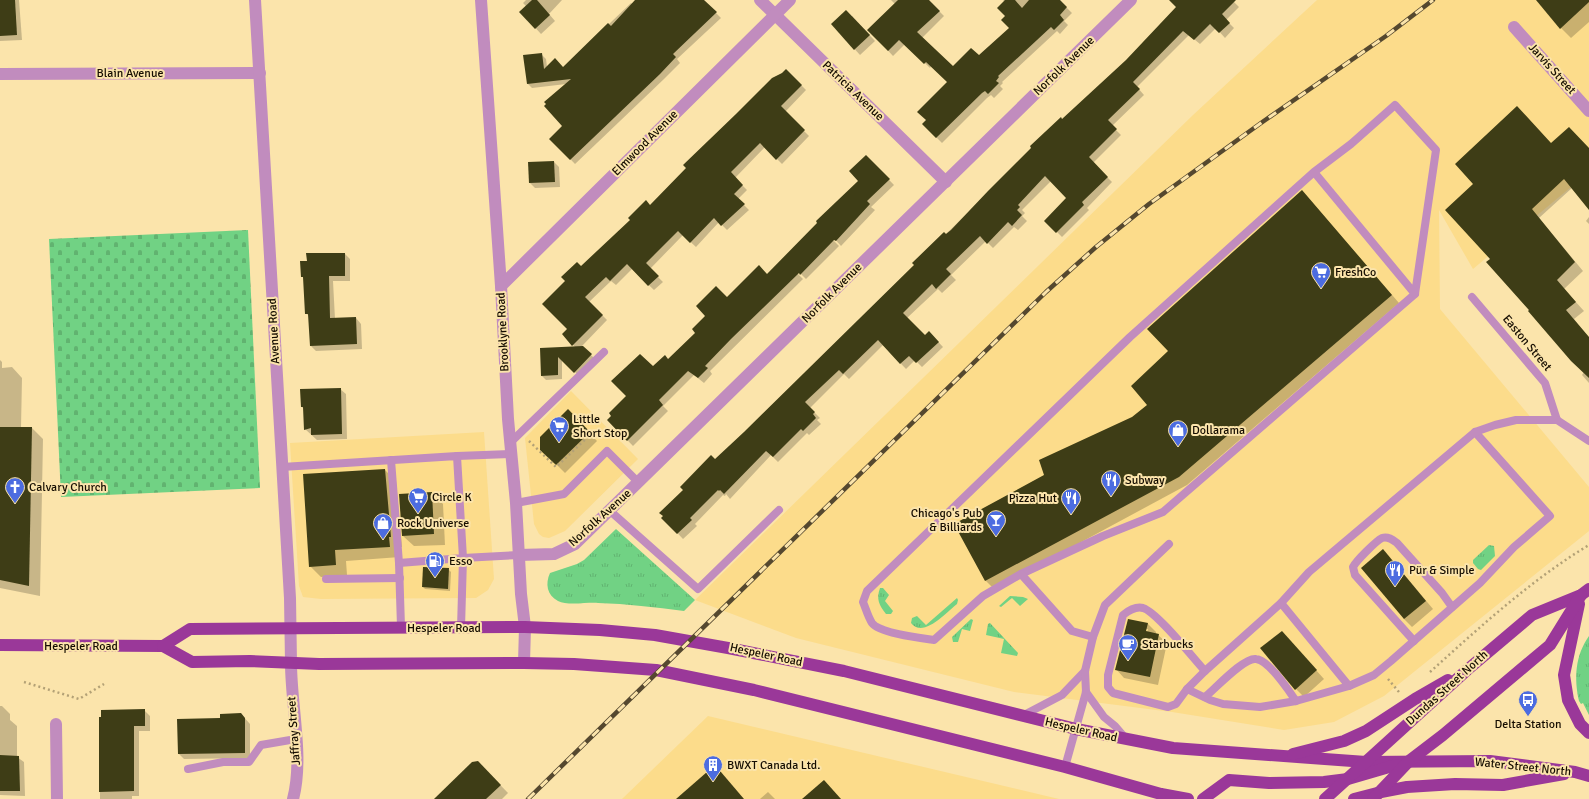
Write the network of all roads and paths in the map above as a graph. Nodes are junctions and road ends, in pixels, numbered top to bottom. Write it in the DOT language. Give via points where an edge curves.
graph roads {
  1 [pos="255,0"];
  2 [pos="481,0"];
  3 [pos="760,0"];
  4 [pos="790,0"];
  5 [pos="1131,0"];
  6 [pos="775,15"];
  7 [pos="1514,27"];
  8 [pos="0,74"];
  9 [pos="260,74"];
  10 [pos="1589,111"];
  11 [pos="1314,172"];
  12 [pos="946,182"];
  13 [pos="501,286"];
  14 [pos="1415,294"];
  15 [pos="1472,297"];
  16 [pos="604,352"];
  17 [pos="1557,420"];
  18 [pos="1475,432"];
  19 [pos="592,434"];
  20 [pos="523,440"];
  21 [pos="1589,441"];
  22 [pos="511,448"];
  23 [pos="457,456"];
  24 [pos="391,460"];
  25 [pos="282,467"];
  26 [pos="639,483"];
  27 [pos="516,503"];
  28 [pos="609,510"];
  29 [pos="779,510"];
  30 [pos="1169,544"];
  31 [pos="1589,545"];
  32 [pos="519,555"];
  33 [pos="463,558"];
  34 [pos="399,563"];
  35 [pos="1021,574"];
  36 [pos="400,578"];
  37 [pos="326,579"];
  38 [pos="1585,592"];
  39 [pos="1281,603"];
  40 [pos="1452,607"];
  41 [pos="525,627"];
  42 [pos="401,628"];
  43 [pos="461,628"];
  44 [pos="291,629"];
  45 [pos="1093,637"];
  46 [pos="1414,641"];
  47 [pos="0,645"];
  48 [pos="163,646"];
  49 [pos="291,663"];
  50 [pos="524,663"];
  51 [pos="1467,670"];
  52 [pos="1085,671"];
  53 [pos="1205,671"];
  54 [pos="1425,676"];
  55 [pos="24,682"];
  56 [pos="104,684"];
  57 [pos="1393,685"];
  58 [pos="1349,686"];
  59 [pos="1187,689"];
  60 [pos="1086,692"];
  61 [pos="1400,694"];
  62 [pos="1205,698"];
  63 [pos="1296,702"];
  64 [pos="1022,716"];
  65 [pos="56,724"];
  66 [pos="1076,729"];
  67 [pos="1589,733"];
  68 [pos="296,738"];
  69 [pos="1127,740"];
  70 [pos="1282,757"];
  71 [pos="1409,761"];
  72 [pos="1366,762"];
  73 [pos="1065,768"];
  74 [pos="188,769"];
  75 [pos="1575,772"];
  76 [pos="1589,776"];
  77 [pos="1348,779"];
  78 [pos="1377,795"];
  79 [pos="1163,796"];
  80 [pos="57,799"];
  81 [pos="292,799"];
  82 [pos="1188,799"];
  83 [pos="1203,799"];
  84 [pos="1325,799"];
  85 [pos="1354,799"];
  1 -- 9 [label="street, Avenue Road"];
  2 -- 13 [label="street, Brooklyne Road"];
  3 -- 6 [label="street, Patricia Avenue"];
  4 -- 6 [label="street, Elmwood Avenue"];
  5 -- 12 [label="street, Norfolk Avenue"];
  6 -- 12 [label="street, Patricia Avenue"];
  6 -- 13 [label="street, Elmwood Avenue"];
  7 -- 10 [label="street, Jarvis Street"];
  8 -- 9 [label="street, Blain Avenue"];
  9 -- 25 [label="street, Avenue Road"];
  11 -- 14 [label="lane"];
  11 -- 14 [label="lane" via="1351,144 1395,105 1436,150"];
  11 -- 35 [label="lane" via="1130,337 867,591 863,602 872,623 880,629 934,640 982,596"];
  12 -- 26 [label="street, Norfolk Avenue"];
  13 -- 22 [label="street, Brooklyne Road"];
  14 -- 35 [label="lane" via="1163,512 1103,536"];
  15 -- 17 [label="lane, Easton Street" via="1545,383"];
  16 -- 22 [label="lane"];
  17 -- 18 [label="lane" via="1516,420"];
  17 -- 21 [label="lane"];
  18 -- 39 [label="lane" via="1309,572"];
  18 -- 40 [label="lane" via="1550,516"];
  19 -- 20 [label="path" via="556,467 530,441"];
  22 -- 23 [label="lane"];
  22 -- 27 [label="street, Brooklyne Road"];
  23 -- 24 [label="lane"];
  23 -- 33 [label="lane"];
  24 -- 25 [label="lane"];
  24 -- 34 [label="lane"];
  25 -- 44 [label="street, Avenue Road"];
  26 -- 27 [label="lane" via="607,451 564,494"];
  26 -- 28 [label="street, Norfolk Avenue"];
  27 -- 32 [label="street, Brooklyne Road"];
  28 -- 29 [label="lane" via="698,589"];
  28 -- 32 [label="street, Norfolk Avenue" via="575,544 562,551 554,554"];
  30 -- 45 [label="lane" via="1106,605"];
  31 -- 54 [label="path" via="1528,588"];
  32 -- 33 [label="lane"];
  32 -- 41 [label="street, Brooklyne Road"];
  33 -- 34 [label="lane"];
  33 -- 43 [label="lane"];
  34 -- 36 [label="lane"];
  35 -- 45 [label="lane" via="1072,631"];
  36 -- 37 [label="lane"];
  36 -- 42 [label="lane"];
  38 -- 51 [label="main road, Dundas Street North" via="1532,615"];
  38 -- 67 [label="main road" via="1564,675 1568,700 1580,724"];
  38 -- 71 [label="main road" via="1550,645"];
  39 -- 53 [label="lane"];
  39 -- 58 [label="lane"];
  40 -- 46 [label="lane"];
  40 -- 46 [label="lane" via="1422,570 1391,538 1382,538 1357,560 1352,567 1355,575"];
  41 -- 43 [label="main road, Hespeler Road"];
  41 -- 50 [label="street, Brooklyne Road"];
  41 -- 64 [label="main road, Hespeler Road" via="655,635 728,648 844,671"];
  42 -- 43 [label="main road, Hespeler Road"];
  42 -- 44 [label="main road, Hespeler Road"];
  44 -- 48 [label="main road, Hespeler Road" via="190,629"];
  44 -- 49 [label="street, Avenue Road"];
  45 -- 52 [label="lane"];
  46 -- 58 [label="lane" via="1374,674"];
  47 -- 48 [label="main road, Hespeler Road"];
  48 -- 49 [label="main road, Hespeler Road" via="192,662"];
  49 -- 50 [label="main road, Hespeler Road"];
  49 -- 68 [label="street, Jaffray Street"];
  50 -- 73 [label="main road, Hespeler Road" via="656,670 698,678"];
  51 -- 70 [label="main road" via="1414,699 1366,731 1344,741"];
  51 -- 72 [label="main road, Dundas Street North"];
  52 -- 60 [label="lane"];
  52 -- 64 [label="lane" via="1062,695"];
  53 -- 59 [label="lane"];
  53 -- 59 [label="lane" via="1154,615 1143,608 1131,609 1123,615 1108,675 1108,687 1112,693 1168,707 1176,704"];
  55 -- 56 [label="path" via="79,699"];
  57 -- 61 [label="path"];
  58 -- 63 [label="lane"];
  59 -- 62 [label="lane"];
  60 -- 66 [label="lane"];
  60 -- 69 [label="lane" via="1104,717"];
  62 -- 63 [label="lane" via="1223,704 1260,707"];
  62 -- 63 [label="lane" via="1246,661 1255,658 1262,661 1287,688"];
  64 -- 66 [label="main road, Hespeler Road"];
  65 -- 80 [label="street"];
  66 -- 69 [label="main road, Hespeler Road"];
  66 -- 73 [label="lane"];
  68 -- 74 [label="lane" via="261,745 250,762 223,762"];
  68 -- 81 [label="street, Jaffray Street" via="297,783"];
  69 -- 70 [label="main road, Hespeler Road" via="1199,751"];
  70 -- 72 [label="main road, Hespeler Road"];
  71 -- 72 [label="main road, Water Street North"];
  71 -- 75 [label="main road, Water Street North" via="1490,761"];
  71 -- 77 [label="main road"];
  71 -- 78 [label="main road"];
  72 -- 77 [label="main road, Dundas Street North"];
  73 -- 79 [label="main road, Hespeler Road"];
  75 -- 76 [label="main road, Water Street North"];
  75 -- 78 [label="main road" via="1503,785 1407,787"];
  77 -- 83 [label="main road" via="1300,783 1229,780"];
  77 -- 84 [label="main road, Dundas Street North"];
  78 -- 85 [label="main road"];
  79 -- 82 [label="main road, Hespeler Road"];
}
